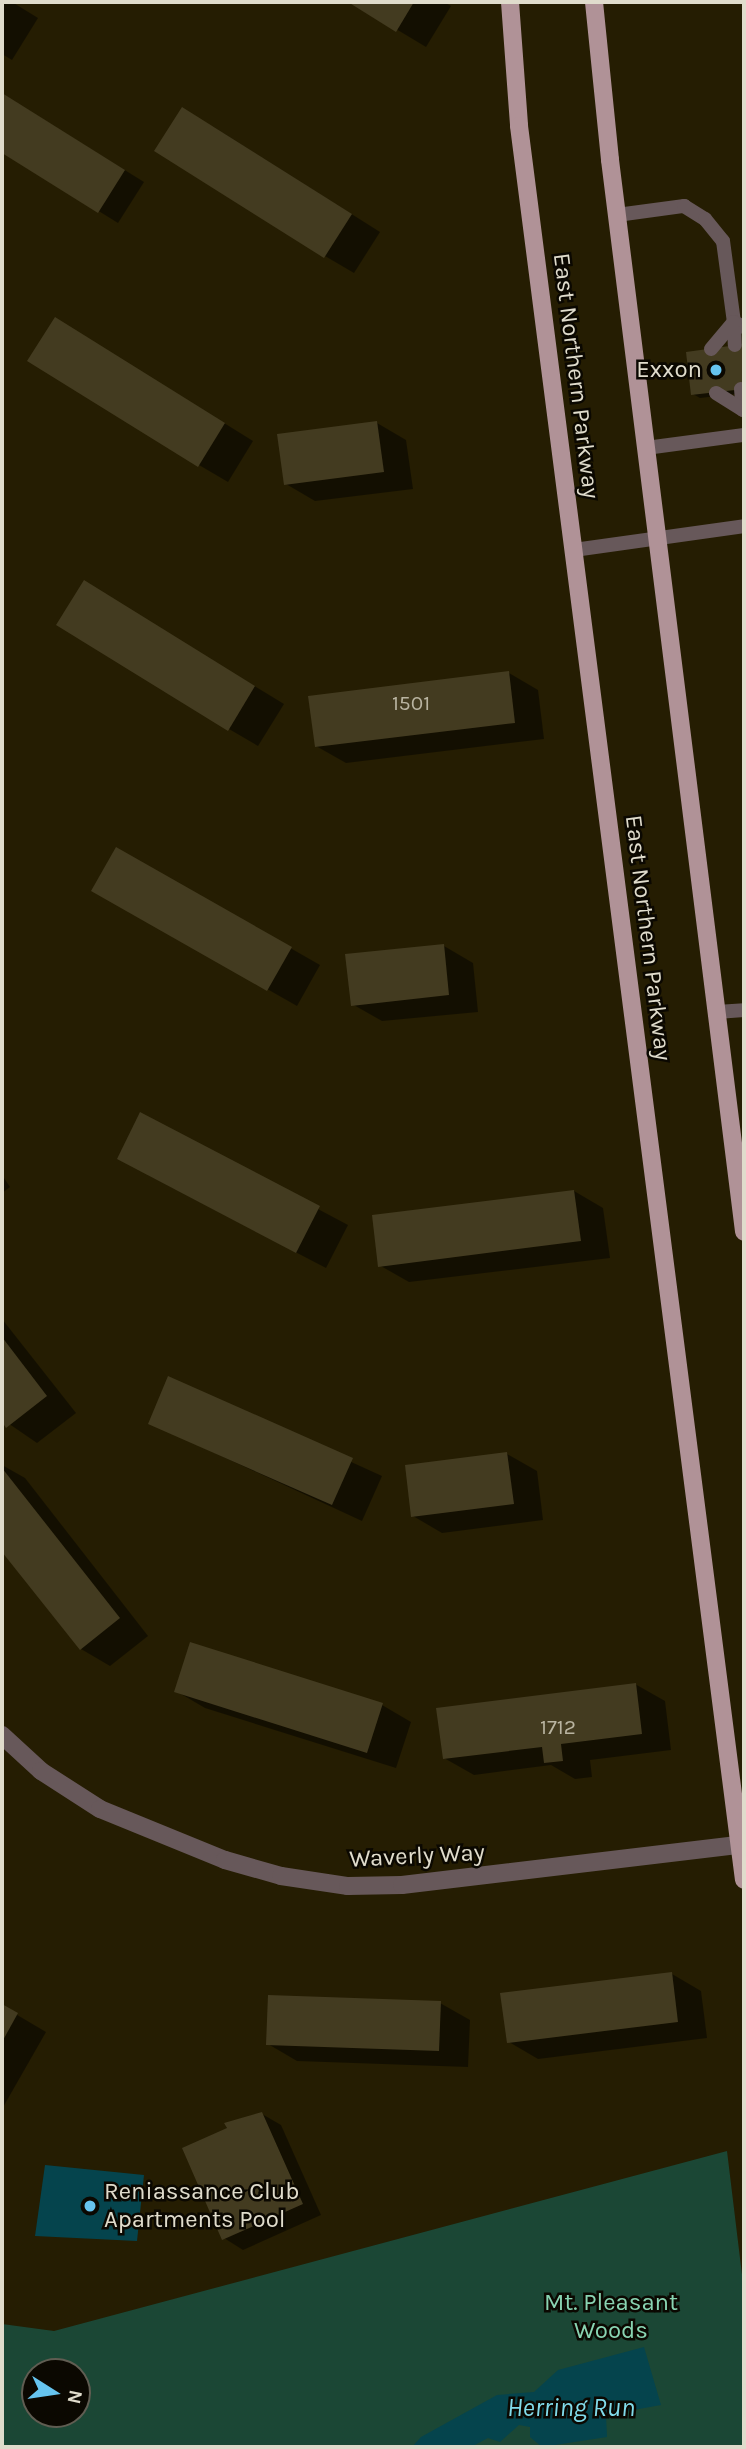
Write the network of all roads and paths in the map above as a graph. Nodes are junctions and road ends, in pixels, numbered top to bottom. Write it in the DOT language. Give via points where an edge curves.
graph roads {
  1 [pos="510,2"];
  2 [pos="594,2"];
  3 [pos="617,215"];
  4 [pos="739,325"];
  5 [pos="736,345"];
  6 [pos="711,349"];
  7 [pos="741,389"];
  8 [pos="716,393"];
  9 [pos="744,414"];
  10 [pos="744,435"];
  11 [pos="646,448"];
  12 [pos="744,527"];
  13 [pos="658,537"];
  14 [pos="574,550"];
  15 [pos="744,1010"];
  16 [pos="717,1012"];
  17 [pos="744,1232"];
  18 [pos="2,1735"];
  19 [pos="742,1844"];
  20 [pos="744,1881"];
  1 -- 14 [label="main road, East Northern Parkway" via="519,126"];
  2 -- 3 [label="main road"];
  3 -- 4 [label="lane" via="684,206 705,219 723,241"];
  3 -- 11 [label="main road"];
  4 -- 5 [label="lane"];
  4 -- 6 [label="lane"];
  7 -- 9 [label="lane"];
  8 -- 9 [label="lane"];
  10 -- 11 [label="lane"];
  11 -- 13 [label="main road"];
  12 -- 13 [label="lane"];
  13 -- 14 [label="lane"];
  13 -- 16 [label="main road"];
  14 -- 19 [label="main road, East Northern Parkway"];
  15 -- 16 [label="lane"];
  16 -- 17 [label="main road"];
  18 -- 19 [label="street, Waverly Way" via="41,1771 100,1810 225,1860 281,1876 348,1886 401,1885"];
  19 -- 20 [label="main road, East Northern Parkway"];
}
